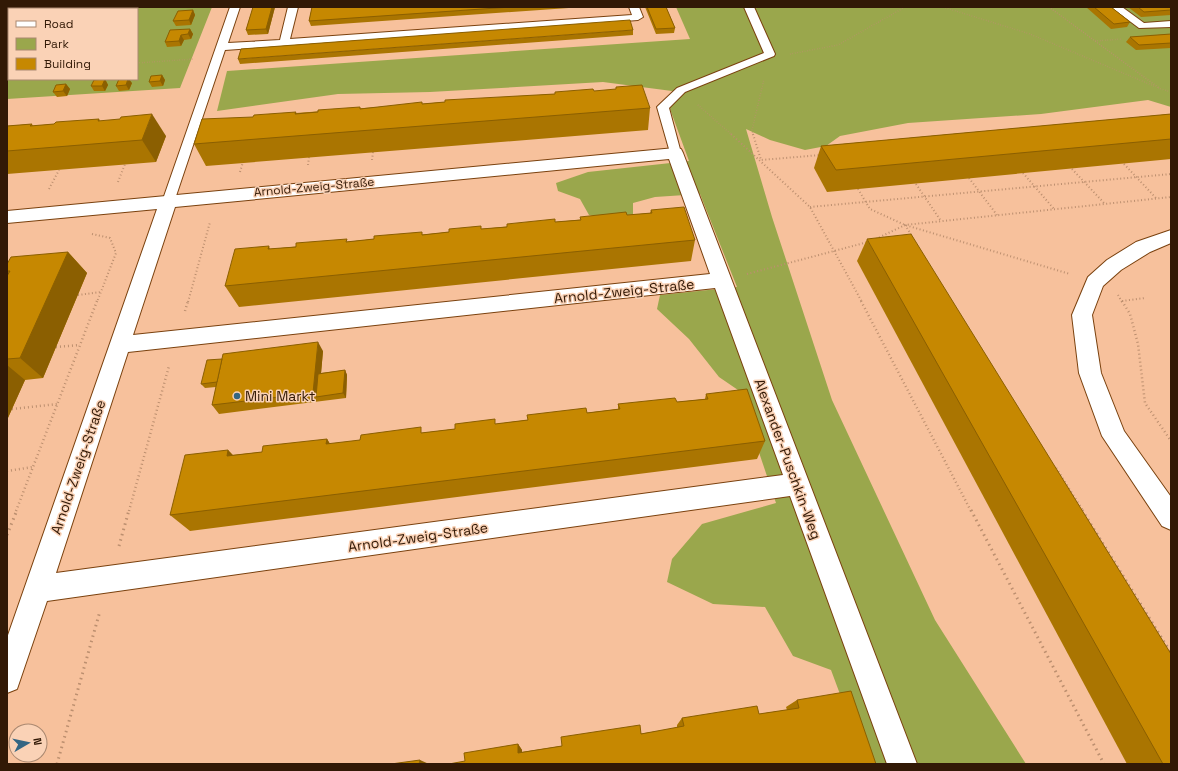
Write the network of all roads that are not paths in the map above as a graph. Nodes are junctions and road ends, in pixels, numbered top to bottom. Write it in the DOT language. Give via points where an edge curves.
graph roads {
  1 [pos="235,7"];
  2 [pos="293,7"];
  3 [pos="634,7"];
  4 [pos="749,7"];
  5 [pos="1116,7"];
  6 [pos="1171,24"];
  7 [pos="284,42"];
  8 [pos="220,52"];
  9 [pos="675,153"];
  10 [pos="168,202"];
  11 [pos="7,217"];
  12 [pos="1171,236"];
  13 [pos="722,280"];
  14 [pos="120,345"];
  15 [pos="798,484"];
  16 [pos="1163,496"];
  17 [pos="1171,518"];
  18 [pos="37,589"];
  19 [pos="7,679"];
  20 [pos="902,764"];
  1 -- 8 [label="lane"];
  2 -- 7 [label="lane"];
  3 -- 7 [label="lane" via="638,17"];
  4 -- 9 [label="lane" via="770,54 681,90 663,107"];
  5 -- 6 [label="lane" via="1142,26"];
  7 -- 8 [label="lane"];
  8 -- 10 [label="lane"];
  9 -- 10 [label="street, Arnold-Zweig-Straße"];
  9 -- 13 [label="street, Alexander-Puschkin-Weg"];
  10 -- 11 [label="street, Arnold-Zweig-Straße"];
  10 -- 14 [label="street, Arnold-Zweig-Straße"];
  12 -- 16 [label="street" via="1143,247 1114,265 1095,282 1082,315 1090,373 1114,436"];
  13 -- 14 [label="street, Arnold-Zweig-Straße"];
  13 -- 15 [label="street, Alexander-Puschkin-Weg"];
  14 -- 18 [label="street, Arnold-Zweig-Straße"];
  15 -- 18 [label="street, Arnold-Zweig-Straße"];
  15 -- 20 [label="street, Alexander-Puschkin-Weg"];
  16 -- 17 [label="street"];
  18 -- 19 [label="street, Arnold-Zweig-Straße"];
}
